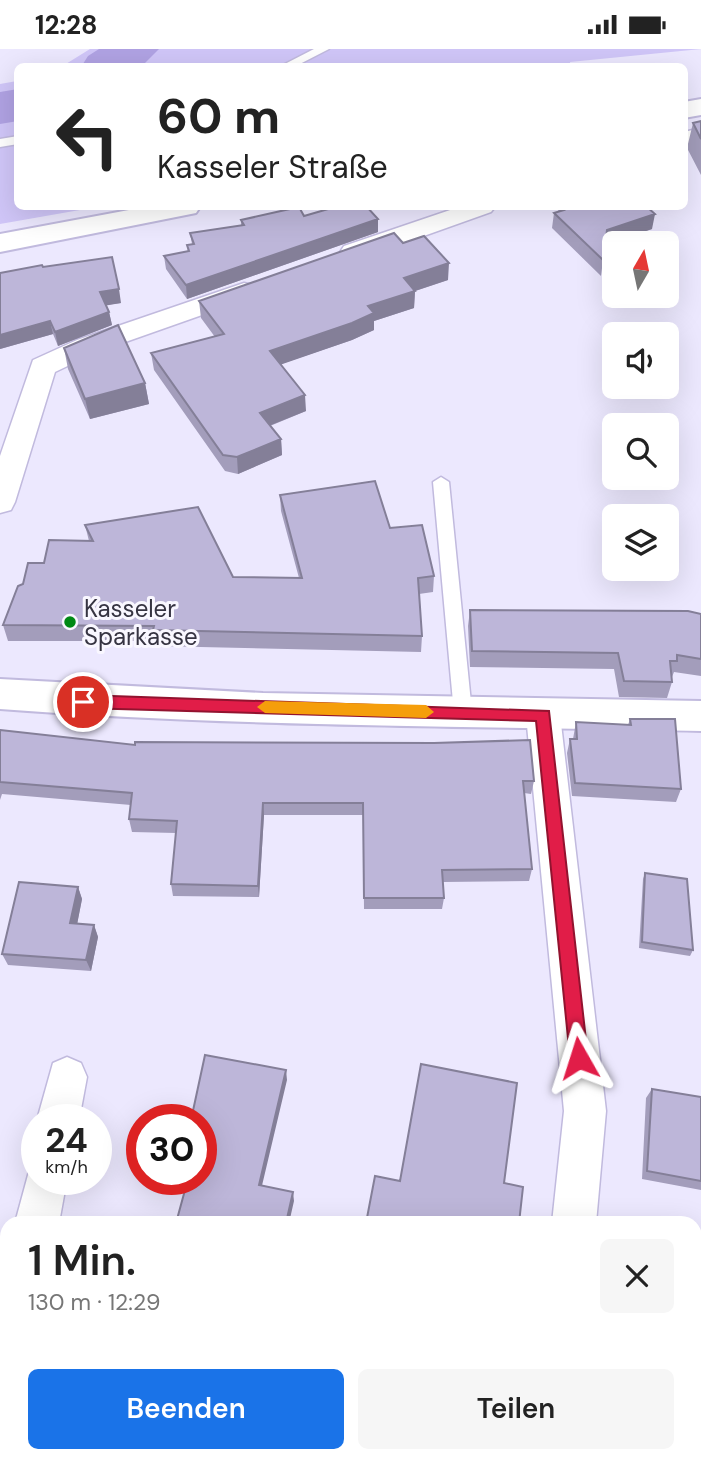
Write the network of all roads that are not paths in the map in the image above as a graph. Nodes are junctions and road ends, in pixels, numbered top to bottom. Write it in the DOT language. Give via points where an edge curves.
graph roads {
  1 [pos="323,49"];
  2 [pos="293,63"];
  3 [pos="170,210"];
  4 [pos="474,210"];
  5 [pos="0,243"];
  6 [pos="329,261"];
  7 [pos="267,283"];
  8 [pos="440,482"];
  9 [pos="0,502"];
  10 [pos="0,694"];
  11 [pos="463,713"];
  12 [pos="543,715"];
  13 [pos="701,716"];
  14 [pos="67,1077"];
  15 [pos="61,1104"];
  16 [pos="43,1195"];
  17 [pos="38,1216"];
  18 [pos="575,1216"];
  1 -- 2 [label="lane"];
  3 -- 5 [label="main road"];
  4 -- 6 [label="street"];
  7 -- 9 [label="street" via="87,346 43,367"];
  8 -- 11 [label="lane"];
  10 -- 11 [label="main road" via="83,702"];
  11 -- 12 [label="main road"];
  12 -- 13 [label="main road"];
  12 -- 18 [label="street" via="585,1111"];
  14 -- 15 [label="street"];
  16 -- 17 [label="street"];
}
